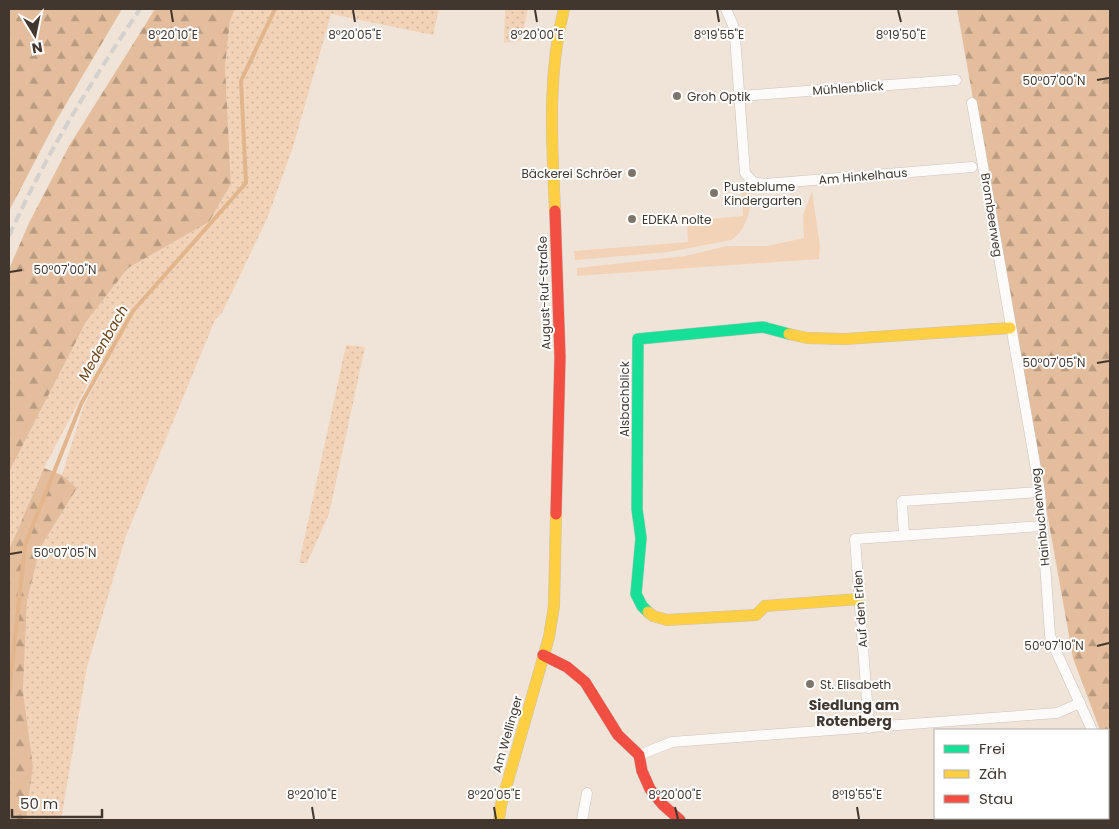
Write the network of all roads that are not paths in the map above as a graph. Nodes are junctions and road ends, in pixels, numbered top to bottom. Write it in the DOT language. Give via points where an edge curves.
graph roads {
  1 [pos="564,9"];
  2 [pos="726,9"];
  3 [pos="956,80"];
  4 [pos="740,96"];
  5 [pos="972,103"];
  6 [pos="972,167"];
  7 [pos="1010,328"];
  8 [pos="1040,492"];
  9 [pos="1042,526"];
  10 [pos="904,535"];
  11 [pos="860,599"];
  12 [pos="544,655"];
  13 [pos="1080,703"];
  14 [pos="869,728"];
  15 [pos="1092,729"];
  16 [pos="639,755"];
  17 [pos="587,793"];
  18 [pos="499,820"];
  19 [pos="582,820"];
  20 [pos="680,820"];
  1 -- 12 [label="street, August-Ruf-Straße" via="552,76 560,358 554,606"];
  2 -- 4 [label="street, Am Hinkelhaus" via="734,25"];
  3 -- 4 [label="street, Mühlenblick"];
  4 -- 6 [label="street, Am Hinkelhaus" via="745,173 748,179 759,184"];
  5 -- 7 [label="street, Brombeerweg"];
  7 -- 8 [label="street, Hainbuchenweg"];
  7 -- 11 [label="street, Alsbachblick" via="846,340 807,338 763,327 638,339 637,509 641,538 636,594 642,606 653,616 667,620 756,615 765,606"];
  8 -- 9 [label="street, Hainbuchenweg"];
  8 -- 10 [label="street" via="902,501"];
  9 -- 10 [label="street, Auf den Erlen"];
  9 -- 13 [label="street, Hainbuchenweg" via="1050,635"];
  10 -- 11 [label="street, Auf den Erlen" via="855,539"];
  11 -- 14 [label="street, Auf den Erlen"];
  12 -- 16 [label="street" via="567,667 585,682 618,735"];
  12 -- 18 [label="street, Am Wellinger"];
  13 -- 14 [label="street" via="1057,713"];
  13 -- 15 [label="street, Hainbuchenweg"];
  14 -- 16 [label="street" via="672,742"];
  16 -- 20 [label="street" via="650,789"];
  17 -- 19 [label="street"];
}
